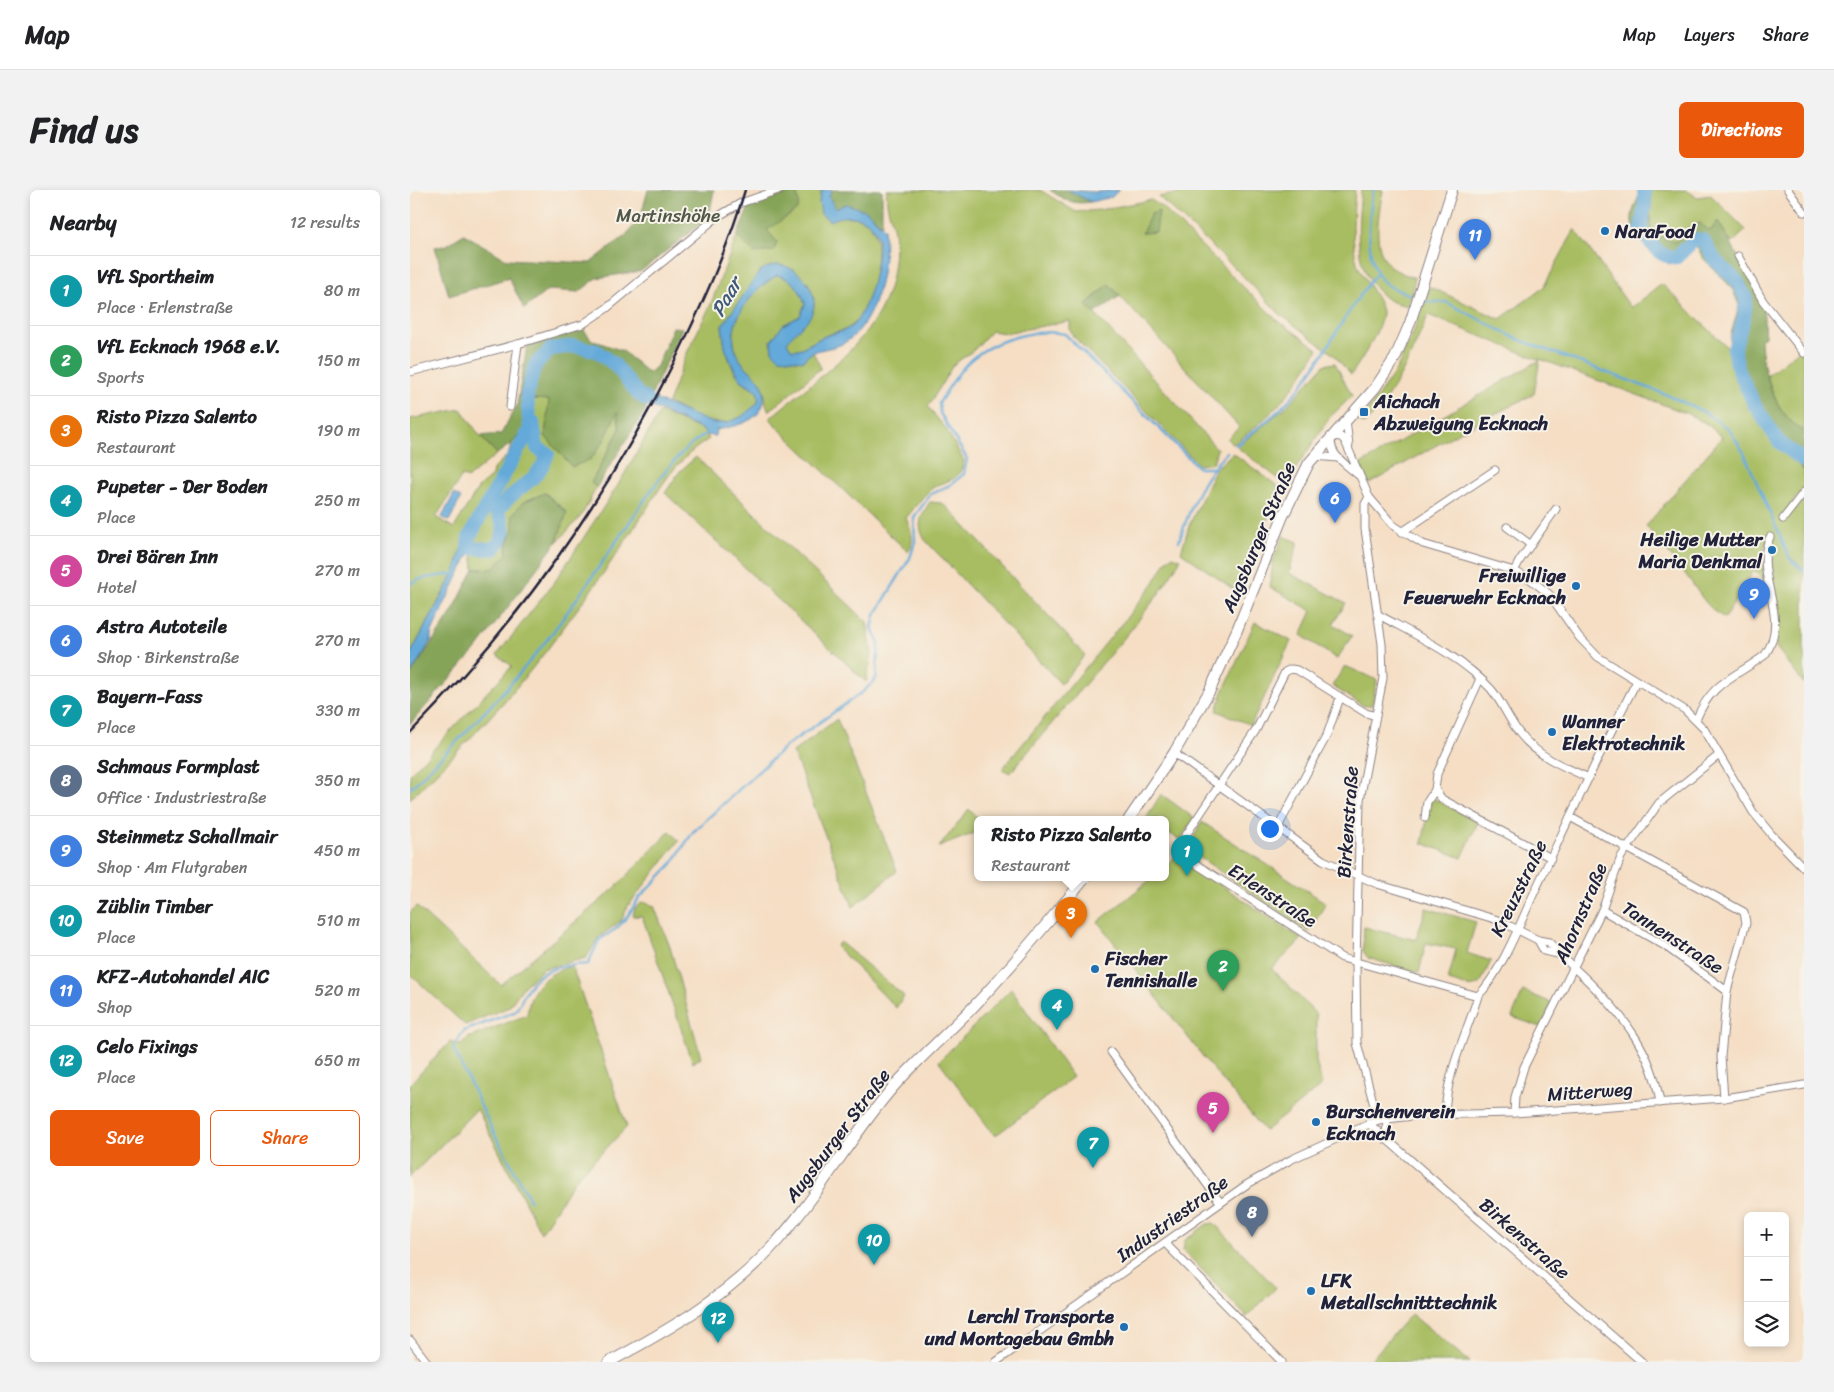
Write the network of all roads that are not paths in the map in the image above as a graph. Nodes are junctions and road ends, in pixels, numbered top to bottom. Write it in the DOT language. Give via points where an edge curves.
graph roads {
  1 [pos="778,190"];
  2 [pos="1452,190"];
  3 [pos="1788,190"];
  4 [pos="1804,212"];
  5 [pos="1738,256"];
  6 [pos="518,344"];
  7 [pos="1804,353"];
  8 [pos="410,372"];
  9 [pos="510,408"];
  10 [pos="1346,420"];
  11 [pos="1332,436"];
  12 [pos="1350,450"];
  13 [pos="1314,456"];
  14 [pos="1338,458"];
  15 [pos="1495,470"];
  16 [pos="1358,474"];
  17 [pos="1804,492"];
  18 [pos="1369,497"];
  19 [pos="1556,509"];
  20 [pos="1783,519"];
  21 [pos="1507,527"];
  22 [pos="1402,532"];
  23 [pos="1770,537"];
  24 [pos="1531,545"];
  25 [pos="1514,572"];
  26 [pos="1377,614"];
  27 [pos="1480,679"];
  28 [pos="1637,681"];
  29 [pos="1340,698"];
  30 [pos="1376,716"];
  31 [pos="1696,720"];
  32 [pos="1174,752"];
  33 [pos="1720,755"];
  34 [pos="1590,778"];
  35 [pos="1220,785"];
  36 [pos="1435,790"];
  37 [pos="1131,816"];
  38 [pos="1570,817"];
  39 [pos="1425,818"];
  40 [pos="1278,827"];
  41 [pos="1628,848"];
  42 [pos="1551,858"];
  43 [pos="1804,868"];
  44 [pos="1358,877"];
  45 [pos="1083,881"];
  46 [pos="1602,910"];
  47 [pos="1518,928"];
  48 [pos="1356,963"];
  49 [pos="1575,968"];
  50 [pos="1727,991"];
  51 [pos="1478,996"];
  52 [pos="1111,1052"];
  53 [pos="1804,1084"];
  54 [pos="1724,1098"];
  55 [pos="1660,1103"];
  56 [pos="1514,1112"];
  57 [pos="1445,1115"];
  58 [pos="1387,1118"];
  59 [pos="1378,1120"];
  60 [pos="1368,1123"];
  61 [pos="1386,1140"];
  62 [pos="1220,1202"];
  63 [pos="1165,1244"];
  64 [pos="410,1340"];
  65 [pos="427,1362"];
  66 [pos="609,1362"];
  67 [pos="996,1362"];
  68 [pos="1282,1362"];
  69 [pos="1642,1362"];
  1 -- 6 [label="street" via="736,205 717,216 596,316 582,324"];
  2 -- 10 [label="main road, Augsburger Straße" via="1400,347 1388,370"];
  3 -- 4 [label="street"];
  5 -- 7 [label="street" via="1762,301"];
  6 -- 8 [label="street"];
  6 -- 9 [label="street"];
  10 -- 11 [label="main road, Augsburger Straße"];
  10 -- 12 [label="street"];
  11 -- 12 [label="street" via="1341,438"];
  11 -- 13 [label="main road, Augsburger Straße"];
  11 -- 14 [label="street" via="1331,447"];
  12 -- 16 [label="street"];
  13 -- 14 [label="street"];
  13 -- 32 [label="main road, Augsburger Straße" via="1300,478 1210,690"];
  14 -- 16 [label="street"];
  15 -- 22 [label="street"];
  16 -- 18 [label="street"];
  17 -- 20 [label="street"];
  18 -- 22 [label="street"];
  18 -- 26 [label="street, Birkenstraße" via="1365,504 1365,529"];
  19 -- 24 [label="street"];
  21 -- 24 [label="street"];
  22 -- 25 [label="street" via="1443,552"];
  23 -- 31 [label="street" via="1765,558 1775,619 1772,641 1765,655 1712,691"];
  24 -- 25 [label="street"];
  25 -- 28 [label="street" via="1530,579 1549,594 1579,637 1598,657"];
  26 -- 27 [label="street" via="1440,650"];
  26 -- 30 [label="street, Birkenstraße" via="1383,671"];
  27 -- 34 [label="street" via="1491,689 1529,744"];
  27 -- 36 [label="street" via="1437,774"];
  28 -- 31 [label="street" via="1675,703"];
  28 -- 34 [label="street, Kreuzstraße"];
  29 -- 30 [label="street, Erlenstraße"];
  29 -- 35 [label="street, Erlenstraße" via="1297,670 1285,672 1256,730"];
  29 -- 40 [label="street" via="1327,735"];
  30 -- 44 [label="street, Birkenstraße" via="1360,800"];
  31 -- 33 [label="street"];
  32 -- 35 [label="street"];
  32 -- 37 [label="main road, Augsburger Straße"];
  33 -- 41 [label="street, Ahornstraße" via="1660,803"];
  33 -- 43 [label="street" via="1753,812"];
  34 -- 38 [label="street, Kreuzstraße"];
  35 -- 40 [label="street"];
  35 -- 48 [label="street, Erlenstraße" via="1182,841 1185,857 1310,939"];
  36 -- 39 [label="street" via="1427,802"];
  36 -- 42 [label="street" via="1442,799"];
  38 -- 41 [label="street"];
  38 -- 42 [label="street, Kreuzstraße"];
  40 -- 44 [label="street" via="1323,860"];
  41 -- 46 [label="street, Ahornstraße"];
  41 -- 50 [label="street" via="1744,912 1746,923"];
  42 -- 47 [label="street, Kreuzstraße"];
  44 -- 47 [label="street"];
  44 -- 48 [label="street, Birkenstraße"];
  45 -- 66 [label="main road, Augsburger Straße" via="975,1006 885,1096 770,1249 744,1274 680,1322"];
  46 -- 49 [label="street, Ahornstraße"];
  46 -- 50 [label="street, Tannenstraße" via="1665,946"];
  47 -- 49 [label="street" via="1538,940 1549,942"];
  47 -- 51 [label="street, Kreuzstraße" via="1486,988"];
  48 -- 51 [label="street, Erlenstraße"];
  48 -- 59 [label="street, Birkenstraße" via="1357,1043"];
  49 -- 55 [label="street" via="1630,1028 1648,1059"];
  49 -- 56 [label="street, Ahornstraße" via="1524,1067"];
  50 -- 54 [label="street" via="1722,1057"];
  51 -- 57 [label="street, Kreuzstraße" via="1451,1074"];
  52 -- 62 [label="street"];
  53 -- 54 [label="street, Mitterweg"];
  54 -- 55 [label="street, Mitterweg"];
  55 -- 56 [label="street, Mitterweg"];
  56 -- 57 [label="street, Mitterweg"];
  57 -- 58 [label="street, Mitterweg"];
  58 -- 59 [label="street, Mitterweg"];
  58 -- 61 [label="street"];
  59 -- 60 [label="street, Industriestraße"];
  60 -- 61 [label="street, Birkenstraße"];
  60 -- 62 [label="street, Industriestraße" via="1292,1159"];
  61 -- 69 [label="street, Birkenstraße"];
  62 -- 63 [label="street, Industriestraße"];
  63 -- 67 [label="street, Industriestraße"];
  63 -- 68 [label="street"];
  64 -- 65 [label="street"];
}
